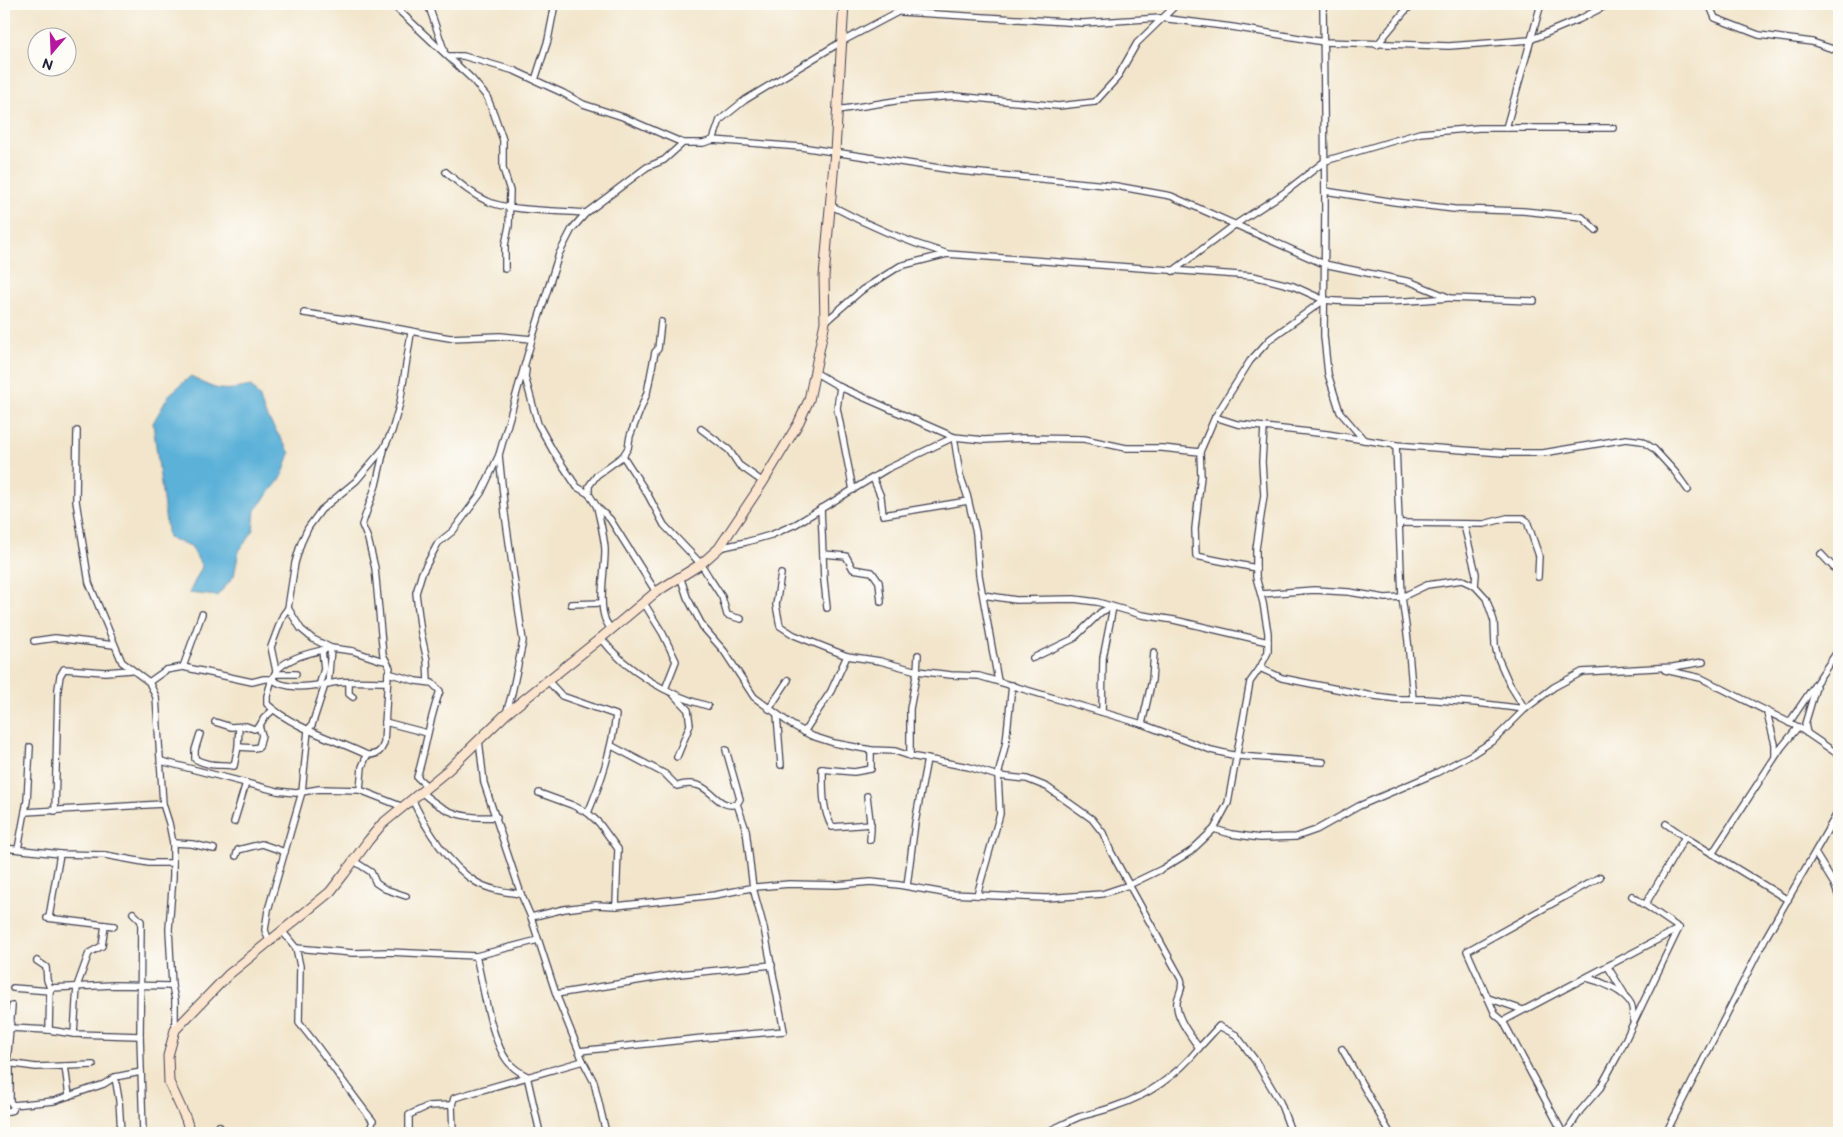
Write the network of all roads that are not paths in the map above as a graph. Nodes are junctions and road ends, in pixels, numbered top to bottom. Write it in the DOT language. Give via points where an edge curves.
graph roads {
  1 [pos="392,4"];
  2 [pos="428,4"];
  3 [pos="555,4"];
  4 [pos="844,4"];
  5 [pos="913,4"];
  6 [pos="1177,4"];
  7 [pos="1324,4"];
  8 [pos="1413,4"];
  9 [pos="1541,4"];
  10 [pos="1609,4"];
  11 [pos="1709,4"];
  12 [pos="901,12"];
  13 [pos="1161,18"];
  14 [pos="1530,40"];
  15 [pos="841,42"];
  16 [pos="1324,42"];
  17 [pos="1377,45"];
  18 [pos="1839,51"];
  19 [pos="447,54"];
  20 [pos="535,80"];
  21 [pos="838,110"];
  22 [pos="1506,128"];
  23 [pos="1613,128"];
  24 [pos="713,140"];
  25 [pos="683,143"];
  26 [pos="835,151"];
  27 [pos="1325,160"];
  28 [pos="446,172"];
  29 [pos="1325,191"];
  30 [pos="830,205"];
  31 [pos="510,207"];
  32 [pos="586,213"];
  33 [pos="1236,224"];
  34 [pos="1596,230"];
  35 [pos="946,254"];
  36 [pos="1324,264"];
  37 [pos="505,269"];
  38 [pos="1173,271"];
  39 [pos="1450,298"];
  40 [pos="1324,300"];
  41 [pos="1534,301"];
  42 [pos="304,313"];
  43 [pos="660,322"];
  44 [pos="825,322"];
  45 [pos="411,332"];
  46 [pos="532,339"];
  47 [pos="526,358"];
  48 [pos="816,373"];
  49 [pos="840,387"];
  50 [pos="1215,417"];
  51 [pos="1264,428"];
  52 [pos="700,429"];
  53 [pos="77,431"];
  54 [pos="954,437"];
  55 [pos="1364,440"];
  56 [pos="1396,445"];
  57 [pos="384,448"];
  58 [pos="1200,452"];
  59 [pos="499,455"];
  60 [pos="623,456"];
  61 [pos="873,478"];
  62 [pos="763,482"];
  63 [pos="853,490"];
  64 [pos="1688,490"];
  65 [pos="589,494"];
  66 [pos="968,501"];
  67 [pos="597,507"];
  68 [pos="821,508"];
  69 [pos="1399,522"];
  70 [pos="1464,525"];
  71 [pos="719,548"];
  72 [pos="823,554"];
  73 [pos="1821,554"];
  74 [pos="701,564"];
  75 [pos="1256,568"];
  76 [pos="781,574"];
  77 [pos="1839,574"];
  78 [pos="680,576"];
  79 [pos="1538,577"];
  80 [pos="1475,586"];
  81 [pos="656,592"];
  82 [pos="1261,594"];
  83 [pos="983,595"];
  84 [pos="1402,597"];
  85 [pos="881,602"];
  86 [pos="602,603"];
  87 [pos="644,603"];
  88 [pos="570,604"];
  89 [pos="1113,607"];
  90 [pos="288,608"];
  91 [pos="827,608"];
  92 [pos="202,614"];
  93 [pos="741,619"];
  94 [pos="612,630"];
  95 [pos="601,638"];
  96 [pos="34,642"];
  97 [pos="1268,642"];
  98 [pos="114,645"];
  99 [pos="331,648"];
  100 [pos="1839,649"];
  101 [pos="322,650"];
  102 [pos="1154,652"];
  103 [pos="918,655"];
  104 [pos="847,656"];
  105 [pos="1033,658"];
  106 [pos="386,661"];
  107 [pos="1703,662"];
  108 [pos="183,667"];
  109 [pos="1260,668"];
  110 [pos="1658,668"];
  111 [pos="131,670"];
  112 [pos="917,671"];
  113 [pos="388,673"];
  114 [pos="296,674"];
  115 [pos="274,675"];
  116 [pos="788,680"];
  117 [pos="1818,680"];
  118 [pos="548,681"];
  119 [pos="998,681"];
  120 [pos="149,682"];
  121 [pos="349,682"];
  122 [pos="387,682"];
  123 [pos="428,682"];
  124 [pos="324,685"];
  125 [pos="1012,685"];
  126 [pos="665,689"];
  127 [pos="671,692"];
  128 [pos="353,697"];
  129 [pos="1413,699"];
  130 [pos="708,706"];
  131 [pos="769,709"];
  132 [pos="1525,709"];
  133 [pos="273,710"];
  134 [pos="1102,712"];
  135 [pos="1767,713"];
  136 [pos="506,714"];
  137 [pos="777,715"];
  138 [pos="215,722"];
  139 [pos="385,722"];
  140 [pos="1789,723"];
  141 [pos="1142,724"];
  142 [pos="239,727"];
  143 [pos="259,727"];
  144 [pos="1798,727"];
  145 [pos="308,730"];
  146 [pos="804,732"];
  147 [pos="427,733"];
  148 [pos="1806,733"];
  149 [pos="200,734"];
  150 [pos="479,740"];
  151 [pos="612,746"];
  152 [pos="30,747"];
  153 [pos="238,747"];
  154 [pos="726,750"];
  155 [pos="872,750"];
  156 [pos="367,755"];
  157 [pos="910,756"];
  158 [pos="1237,756"];
  159 [pos="1839,756"];
  160 [pos="677,757"];
  161 [pos="1774,758"];
  162 [pos="927,759"];
  163 [pos="161,761"];
  164 [pos="1324,762"];
  165 [pos="781,765"];
  166 [pos="998,776"];
  167 [pos="246,783"];
  168 [pos="424,789"];
  169 [pos="360,790"];
  170 [pos="302,792"];
  171 [pos="539,793"];
  172 [pos="867,796"];
  173 [pos="412,799"];
  174 [pos="163,804"];
  175 [pos="737,804"];
  176 [pos="402,807"];
  177 [pos="1839,810"];
  178 [pos="55,811"];
  179 [pos="25,812"];
  180 [pos="588,813"];
  181 [pos="496,817"];
  182 [pos="234,822"];
  183 [pos="870,824"];
  184 [pos="1666,824"];
  185 [pos="1214,829"];
  186 [pos="1685,837"];
  187 [pos="870,840"];
  188 [pos="172,842"];
  189 [pos="4,848"];
  190 [pos="18,849"];
  191 [pos="214,849"];
  192 [pos="285,852"];
  193 [pos="60,854"];
  194 [pos="1712,854"];
  195 [pos="1815,854"];
  196 [pos="236,856"];
  197 [pos="354,861"];
  198 [pos="173,863"];
  199 [pos="1600,877"];
  200 [pos="1130,884"];
  201 [pos="907,886"];
  202 [pos="753,888"];
  203 [pos="522,894"];
  204 [pos="977,895"];
  205 [pos="406,896"];
  206 [pos="1632,896"];
  207 [pos="1839,897"];
  208 [pos="1788,900"];
  209 [pos="1645,905"];
  210 [pos="616,906"];
  211 [pos="133,913"];
  212 [pos="532,917"];
  213 [pos="105,925"];
  214 [pos="114,926"];
  215 [pos="1679,928"];
  216 [pos="283,932"];
  217 [pos="538,940"];
  218 [pos="269,941"];
  219 [pos="296,948"];
  220 [pos="476,956"];
  221 [pos="37,961"];
  222 [pos="772,965"];
  223 [pos="1608,967"];
  224 [pos="1587,978"];
  225 [pos="141,985"];
  226 [pos="77,986"];
  227 [pos="172,986"];
  228 [pos="14,988"];
  229 [pos="50,990"];
  230 [pos="556,994"];
  231 [pos="1488,998"];
  232 [pos="1631,1004"];
  233 [pos="12,1006"];
  234 [pos="1523,1010"];
  235 [pos="1634,1021"];
  236 [pos="1503,1022"];
  237 [pos="9,1028"];
  238 [pos="49,1030"];
  239 [pos="175,1030"];
  240 [pos="74,1034"];
  241 [pos="140,1036"];
  242 [pos="1199,1048"];
  243 [pos="1342,1049"];
  244 [pos="579,1050"];
  245 [pos="583,1061"];
  246 [pos="7,1063"];
  247 [pos="93,1065"];
  248 [pos="65,1066"];
  249 [pos="140,1072"];
  250 [pos="527,1076"];
  251 [pos="115,1077"];
  252 [pos="68,1096"];
  253 [pos="452,1105"];
  254 [pos="13,1106"];
  255 [pos="4,1112"];
  256 [pos="219,1126"];
  257 [pos="1290,1132"];
  258 [pos="121,1133"];
  259 [pos="143,1133"];
  260 [pos="190,1133"];
  261 [pos="226,1133"];
  262 [pos="369,1133"];
  263 [pos="409,1133"];
  264 [pos="453,1133"];
  265 [pos="540,1133"];
  266 [pos="606,1133"];
  267 [pos="1044,1133"];
  268 [pos="1390,1133"];
  269 [pos="1565,1133"];
  270 [pos="1666,1133"];
  1 -- 19 [label="street"];
  2 -- 19 [label="street"];
  3 -- 20 [label="street"];
  4 -- 15 [label="main road"];
  5 -- 12 [label="street"];
  6 -- 13 [label="street"];
  7 -- 16 [label="street"];
  8 -- 17 [label="street"];
  9 -- 14 [label="street"];
  10 -- 14 [label="street"];
  11 -- 18 [label="street" via="1715,18 1759,35 1812,42"];
  12 -- 13 [label="street" via="1083,23"];
  12 -- 15 [label="street"];
  13 -- 16 [label="street"];
  13 -- 21 [label="street" via="1137,44 1117,78 1095,102 1058,106 955,96"];
  14 -- 17 [label="street" via="1449,46"];
  14 -- 22 [label="street"];
  15 -- 21 [label="main road"];
  15 -- 24 [label="street" via="745,100 720,120"];
  16 -- 17 [label="street"];
  16 -- 27 [label="street"];
  19 -- 20 [label="street" via="515,71"];
  19 -- 31 [label="street" via="487,97 494,114 503,140 503,168 510,191"];
  20 -- 25 [label="street" via="582,104 623,117"];
  21 -- 26 [label="main road"];
  22 -- 23 [label="street"];
  22 -- 27 [label="street" via="1420,133"];
  24 -- 25 [label="street"];
  24 -- 26 [label="street"];
  25 -- 32 [label="street" via="664,160 647,167"];
  26 -- 30 [label="main road"];
  26 -- 33 [label="street" via="959,170 1125,187 1171,196"];
  27 -- 29 [label="street"];
  27 -- 33 [label="street" via="1285,192"];
  28 -- 31 [label="street" via="467,190 489,202"];
  29 -- 34 [label="street" via="1454,209 1523,210 1582,217"];
  29 -- 36 [label="street"];
  30 -- 35 [label="street" via="911,243"];
  30 -- 44 [label="main road" via="824,277"];
  31 -- 32 [label="street"];
  31 -- 37 [label="street"];
  32 -- 46 [label="street" via="565,241"];
  33 -- 36 [label="street"];
  33 -- 38 [label="street"];
  35 -- 38 [label="street"];
  35 -- 44 [label="street" via="900,266 862,290"];
  36 -- 39 [label="street" via="1412,282"];
  36 -- 40 [label="street"];
  38 -- 40 [label="street" via="1252,276 1293,286"];
  39 -- 40 [label="street" via="1352,303"];
  39 -- 41 [label="street"];
  40 -- 50 [label="street" via="1263,346"];
  40 -- 55 [label="street" via="1328,374 1340,412"];
  42 -- 45 [label="street"];
  43 -- 60 [label="street" via="658,349 654,352 647,393"];
  44 -- 48 [label="main road"];
  45 -- 46 [label="street" via="450,338 500,336"];
  45 -- 57 [label="street" via="400,403"];
  46 -- 47 [label="street"];
  47 -- 59 [label="street"];
  47 -- 65 [label="street" via="525,377 538,424 577,487"];
  48 -- 49 [label="street"];
  48 -- 62 [label="main road" via="798,424"];
  49 -- 54 [label="street"];
  49 -- 63 [label="street" via="837,408"];
  50 -- 51 [label="street"];
  50 -- 58 [label="street"];
  51 -- 55 [label="street"];
  51 -- 75 [label="street" via="1264,495"];
  52 -- 62 [label="street" via="729,450 739,465"];
  53 -- 98 [label="street" via="76,501 89,584"];
  54 -- 58 [label="street" via="984,440 1084,439 1126,448"];
  54 -- 61 [label="street"];
  54 -- 66 [label="street"];
  55 -- 56 [label="street"];
  56 -- 64 [label="street" via="1543,453 1626,439 1642,441 1676,472"];
  56 -- 69 [label="street"];
  57 -- 90 [label="street" via="356,481 321,510 308,528 295,563"];
  57 -- 106 [label="street" via="362,525 375,568"];
  58 -- 75 [label="street" via="1202,476 1195,529 1196,556"];
  59 -- 123 [label="street" via="481,493 438,544 422,573 416,594"];
  59 -- 136 [label="street" via="523,641"];
  60 -- 65 [label="street" via="596,475 589,486"];
  60 -- 74 [label="street" via="664,525"];
  61 -- 63 [label="street"];
  61 -- 66 [label="street" via="881,497 883,515"];
  62 -- 71 [label="main road"];
  63 -- 68 [label="street"];
  65 -- 67 [label="street"];
  66 -- 83 [label="street" via="976,533"];
  67 -- 81 [label="street" via="610,519"];
  67 -- 86 [label="street" via="605,550"];
  68 -- 71 [label="street" via="796,524 771,534"];
  68 -- 72 [label="street"];
  69 -- 70 [label="street"];
  69 -- 84 [label="street"];
  70 -- 79 [label="street" via="1523,518 1527,521 1539,556"];
  70 -- 80 [label="street" via="1476,574"];
  71 -- 74 [label="main road"];
  72 -- 85 [label="street" via="846,556 852,569 872,572 879,582"];
  72 -- 91 [label="street"];
  73 -- 77 [label="street"];
  74 -- 78 [label="main road"];
  74 -- 93 [label="street" via="722,598 727,615"];
  75 -- 82 [label="street"];
  76 -- 104 [label="street" via="776,605 780,626"];
  78 -- 81 [label="main road"];
  78 -- 131 [label="street" via="687,598 703,627 724,651 754,697"];
  80 -- 84 [label="street" via="1462,580 1440,583 1427,585"];
  80 -- 132 [label="street" via="1486,598 1494,621 1498,658"];
  81 -- 87 [label="main road"];
  82 -- 84 [label="street" via="1314,590"];
  82 -- 97 [label="street"];
  83 -- 89 [label="street" via="1016,600 1074,599"];
  83 -- 119 [label="street"];
  84 -- 129 [label="street"];
  86 -- 88 [label="street"];
  86 -- 94 [label="street"];
  87 -- 94 [label="main road"];
  87 -- 126 [label="street" via="676,661"];
  89 -- 97 [label="street"];
  89 -- 105 [label="street" via="1101,612 1073,639"];
  89 -- 134 [label="street" via="1103,658"];
  90 -- 99 [label="street" via="301,629"];
  90 -- 115 [label="street" via="272,647"];
  92 -- 108 [label="street"];
  94 -- 95 [label="main road"];
  95 -- 118 [label="main road"];
  95 -- 126 [label="street" via="632,668"];
  96 -- 98 [label="street" via="55,638"];
  97 -- 109 [label="street" via="1268,652"];
  98 -- 111 [label="street" via="122,662"];
  99 -- 101 [label="street"];
  99 -- 106 [label="street"];
  99 -- 124 [label="street"];
  100 -- 117 [label="street"];
  101 -- 115 [label="street" via="283,664"];
  101 -- 124 [label="street"];
  102 -- 141 [label="street" via="1152,680"];
  103 -- 112 [label="street"];
  104 -- 112 [label="street"];
  104 -- 146 [label="street" via="831,691"];
  106 -- 113 [label="street" via="390,668"];
  107 -- 110 [label="street"];
  108 -- 115 [label="street" via="252,682"];
  108 -- 120 [label="street" via="166,670"];
  109 -- 129 [label="street" via="1282,678 1367,695"];
  109 -- 158 [label="street" via="1250,682"];
  110 -- 132 [label="street" via="1582,672 1554,687"];
  110 -- 135 [label="street" via="1701,678"];
  111 -- 120 [label="street"];
  111 -- 178 [label="street" via="105,672 70,668 64,669 60,676"];
  112 -- 119 [label="street" via="979,676"];
  112 -- 157 [label="street" via="910,709"];
  113 -- 122 [label="street"];
  113 -- 123 [label="street"];
  114 -- 115 [label="street"];
  115 -- 124 [label="street" via="282,685"];
  115 -- 133 [label="street" via="267,696 267,704"];
  116 -- 131 [label="street"];
  117 -- 140 [label="street"];
  117 -- 148 [label="street" via="1806,717"];
  118 -- 136 [label="main road"];
  118 -- 151 [label="street" via="562,696 616,715"];
  119 -- 125 [label="street"];
  120 -- 163 [label="street" via="156,697"];
  121 -- 122 [label="street"];
  121 -- 124 [label="street"];
  121 -- 128 [label="street" via="349,694"];
  122 -- 139 [label="street"];
  123 -- 147 [label="street" via="440,691"];
  124 -- 145 [label="street"];
  125 -- 134 [label="street"];
  125 -- 166 [label="street" via="1006,742"];
  126 -- 127 [label="street"];
  127 -- 130 [label="street"];
  127 -- 160 [label="street" via="688,710 690,725"];
  129 -- 132 [label="street"];
  131 -- 137 [label="street"];
  132 -- 185 [label="street" via="1494,740 1471,755 1359,806 1316,830 1296,837 1260,838"];
  133 -- 143 [label="street"];
  133 -- 145 [label="street"];
  134 -- 141 [label="street"];
  135 -- 140 [label="street"];
  135 -- 161 [label="street" via="1776,744"];
  136 -- 150 [label="main road"];
  137 -- 146 [label="street"];
  137 -- 165 [label="street"];
  138 -- 142 [label="street"];
  139 -- 147 [label="street"];
  139 -- 156 [label="street" via="382,750"];
  140 -- 144 [label="street"];
  141 -- 158 [label="street" via="1211,750"];
  142 -- 143 [label="street"];
  142 -- 153 [label="street"];
  143 -- 153 [label="street" via="262,735 258,747"];
  144 -- 148 [label="street"];
  144 -- 161 [label="street"];
  145 -- 156 [label="street"];
  145 -- 170 [label="street"];
  146 -- 155 [label="street" via="834,743"];
  147 -- 168 [label="street" via="417,777"];
  148 -- 159 [label="street"];
  149 -- 153 [label="street" via="195,759 203,763 234,766"];
  150 -- 168 [label="main road"];
  150 -- 181 [label="street" via="484,783"];
  151 -- 175 [label="street" via="665,774 677,786 686,783 700,785 713,793 719,802 730,806"];
  151 -- 180 [label="street"];
  152 -- 179 [label="street"];
  154 -- 175 [label="street" via="740,799"];
  155 -- 157 [label="street" via="895,750"];
  155 -- 183 [label="street" via="871,769 854,772 822,769 823,801 832,827"];
  156 -- 169 [label="street" via="362,767"];
  157 -- 162 [label="street"];
  158 -- 164 [label="street"];
  158 -- 185 [label="street" via="1228,803"];
  161 -- 194 [label="street"];
  162 -- 166 [label="street"];
  162 -- 201 [label="street"];
  163 -- 167 [label="street"];
  163 -- 174 [label="street"];
  166 -- 200 [label="street" via="1028,779 1055,792 1092,820 1103,833"];
  166 -- 204 [label="street" via="1000,814"];
  167 -- 170 [label="street" via="277,791"];
  167 -- 182 [label="street"];
  168 -- 173 [label="main road"];
  168 -- 181 [label="street" via="443,810 478,818"];
  169 -- 170 [label="street"];
  169 -- 176 [label="street"];
  170 -- 192 [label="street"];
  171 -- 180 [label="street"];
  172 -- 183 [label="street"];
  173 -- 176 [label="main road"];
  173 -- 203 [label="street" via="434,839 466,875 477,883"];
  174 -- 178 [label="street"];
  174 -- 188 [label="street"];
  175 -- 202 [label="street" via="746,830"];
  176 -- 197 [label="main road" via="382,824"];
  177 -- 195 [label="street"];
  178 -- 179 [label="street"];
  179 -- 190 [label="street"];
  180 -- 210 [label="street" via="599,822 618,849"];
  181 -- 203 [label="street"];
  183 -- 187 [label="street"];
  184 -- 186 [label="street"];
  185 -- 200 [label="street" via="1190,852"];
  186 -- 194 [label="street"];
  186 -- 209 [label="street"];
  188 -- 191 [label="street"];
  188 -- 198 [label="street"];
  189 -- 190 [label="street"];
  190 -- 193 [label="street"];
  192 -- 196 [label="street" via="262,844 238,850"];
  192 -- 218 [label="street" via="268,910 265,930"];
  193 -- 198 [label="street" via="105,855 149,863"];
  193 -- 213 [label="street" via="48,917"];
  194 -- 208 [label="street"];
  195 -- 207 [label="street"];
  195 -- 208 [label="street"];
  197 -- 205 [label="street" via="371,872 376,883"];
  197 -- 216 [label="main road" via="330,892"];
  198 -- 227 [label="street" via="169,929"];
  199 -- 231 [label="street" via="1467,951"];
  200 -- 204 [label="street" via="1102,894 1046,898"];
  200 -- 242 [label="street" via="1181,979 1183,984 1177,1003 1179,1014"];
  201 -- 202 [label="street" via="871,882"];
  201 -- 204 [label="street"];
  202 -- 210 [label="street" via="715,896"];
  202 -- 222 [label="street"];
  203 -- 212 [label="street"];
  206 -- 209 [label="street"];
  208 -- 270 [label="street"];
  209 -- 215 [label="street"];
  210 -- 212 [label="street" via="595,905"];
  211 -- 225 [label="street" via="141,921"];
  212 -- 217 [label="street"];
  213 -- 214 [label="street"];
  213 -- 226 [label="street" via="102,946 89,953"];
  215 -- 223 [label="street"];
  215 -- 235 [label="street"];
  216 -- 218 [label="main road"];
  216 -- 219 [label="street"];
  217 -- 220 [label="street"];
  217 -- 230 [label="street"];
  218 -- 239 [label="main road" via="228,976"];
  219 -- 220 [label="street" via="352,953"];
  219 -- 262 [label="street" via="300,966 299,1022 373,1121"];
  220 -- 250 [label="street" via="500,1050 510,1064"];
  221 -- 229 [label="street" via="46,967"];
  222 -- 230 [label="street" via="679,974"];
  222 -- 244 [label="street" via="784,1032"];
  223 -- 224 [label="street"];
  223 -- 232 [label="street"];
  224 -- 232 [label="street" via="1618,991"];
  224 -- 234 [label="street"];
  225 -- 226 [label="street"];
  225 -- 227 [label="street"];
  225 -- 241 [label="street"];
  226 -- 229 [label="street"];
  226 -- 240 [label="street"];
  227 -- 239 [label="street"];
  228 -- 229 [label="street"];
  229 -- 238 [label="street"];
  230 -- 244 [label="street"];
  231 -- 234 [label="street"];
  231 -- 236 [label="street"];
  232 -- 235 [label="street"];
  233 -- 237 [label="street"];
  234 -- 236 [label="street"];
  235 -- 269 [label="street" via="1600,1088"];
  236 -- 269 [label="street"];
  237 -- 238 [label="street"];
  237 -- 246 [label="street"];
  238 -- 240 [label="street"];
  239 -- 260 [label="main road" via="168,1056 169,1082"];
  240 -- 241 [label="street"];
  241 -- 249 [label="street"];
  242 -- 257 [label="street" via="1219,1026 1236,1036 1280,1102"];
  242 -- 267 [label="street" via="1163,1083 1141,1096"];
  243 -- 268 [label="street"];
  244 -- 245 [label="street"];
  245 -- 250 [label="street"];
  245 -- 266 [label="street" via="594,1082"];
  246 -- 248 [label="street"];
  246 -- 254 [label="street"];
  247 -- 248 [label="street"];
  248 -- 252 [label="street"];
  249 -- 251 [label="street"];
  249 -- 259 [label="street"];
  250 -- 253 [label="street" via="454,1098"];
  250 -- 265 [label="street"];
  251 -- 252 [label="street"];
  251 -- 258 [label="street" via="120,1100"];
  252 -- 254 [label="street"];
  253 -- 263 [label="street" via="428,1106 410,1115"];
  253 -- 264 [label="street"];
  254 -- 255 [label="street" via="13,1110"];
  256 -- 261 [label="street"];
}
